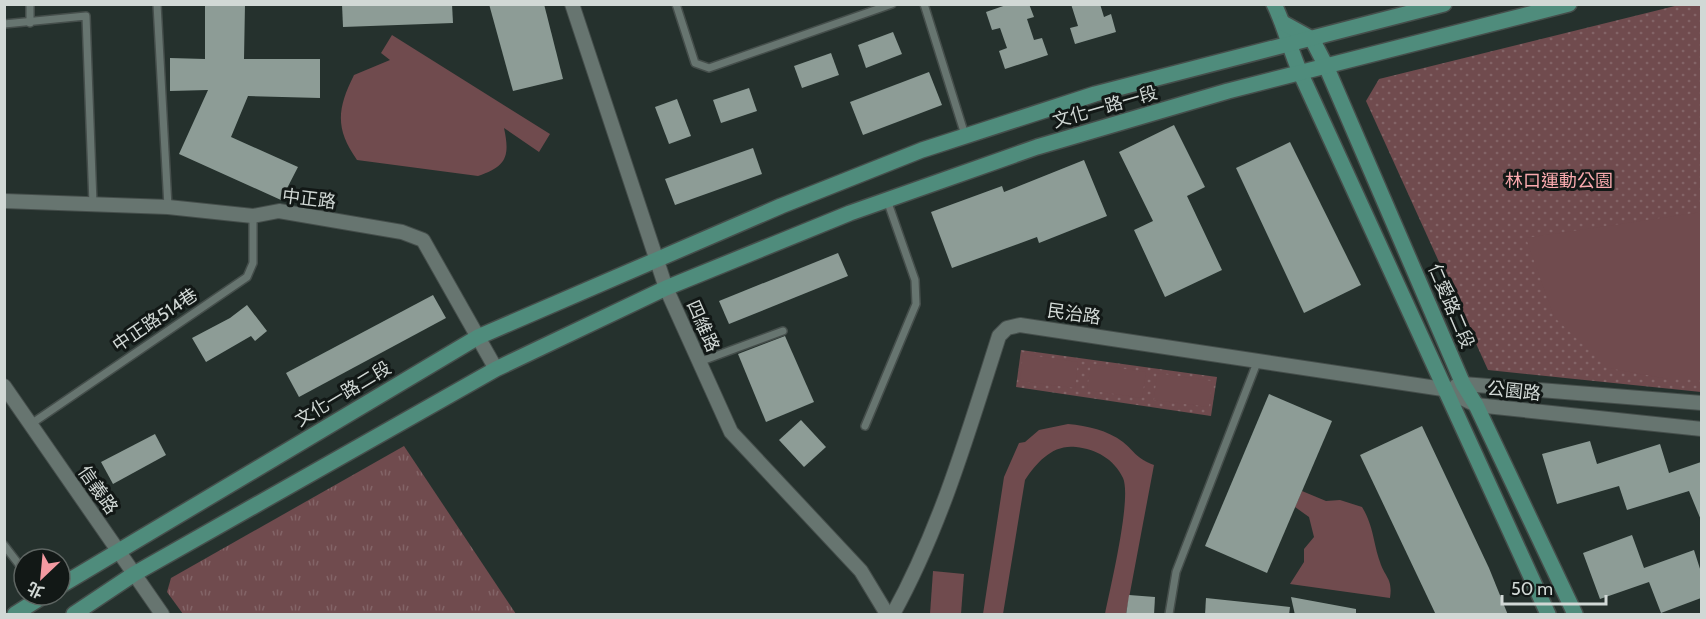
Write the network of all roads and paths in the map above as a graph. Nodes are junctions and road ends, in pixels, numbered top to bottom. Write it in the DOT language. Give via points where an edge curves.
graph roads {
  1 [pos="30,4"];
  2 [pos="157,4"];
  3 [pos="572,4"];
  4 [pos="676,4"];
  5 [pos="892,4"];
  6 [pos="924,4"];
  7 [pos="1274,4"];
  8 [pos="1444,4"];
  9 [pos="1569,4"];
  10 [pos="30,23"];
  11 [pos="1283,23"];
  12 [pos="4,24"];
  13 [pos="1312,39"];
  14 [pos="1288,45"];
  15 [pos="1326,66"];
  16 [pos="1300,72"];
  17 [pos="965,135"];
  18 [pos="887,200"];
  19 [pos="4,201"];
  20 [pos="93,207"];
  21 [pos="168,207"];
  22 [pos="253,216"];
  23 [pos="658,258"];
  24 [pos="666,288"];
  25 [pos="783,331"];
  26 [pos="478,337"];
  27 [pos="1258,360"];
  28 [pos="699,362"];
  29 [pos="496,369"];
  30 [pos="1463,384"];
  31 [pos="4,386"];
  32 [pos="1443,389"];
  33 [pos="1545,391"];
  34 [pos="1701,403"];
  35 [pos="1476,405"];
  36 [pos="1544,412"];
  37 [pos="31,424"];
  38 [pos="865,426"];
  39 [pos="1701,429"];
  40 [pos="117,550"];
  41 [pos="134,574"];
  42 [pos="72,578"];
  43 [pos="74,615"];
  44 [pos="162,615"];
  45 [pos="887,615"];
  46 [pos="893,615"];
  47 [pos="1169,615"];
  48 [pos="1548,615"];
  49 [pos="1575,615"];
  1 -- 10 [label="lane"];
  2 -- 21 [label="lane"];
  3 -- 23 [label="street, 四維路"];
  4 -- 5 [label="lane" via="695,63 709,68"];
  6 -- 17 [label="lane"];
  7 -- 11 [label="main road"];
  8 -- 13 [label="main road, 文化一路一段"];
  9 -- 15 [label="main road, 文化一路一段"];
  10 -- 12 [label="lane"];
  10 -- 20 [label="lane" via="86,16"];
  11 -- 13 [label="main road"];
  11 -- 14 [label="main road"];
  13 -- 14 [label="main road, 文化一路一段"];
  13 -- 15 [label="main road, 仁愛路二段"];
  14 -- 16 [label="main road"];
  14 -- 17 [label="main road, 文化一路一段" via="1095,94"];
  15 -- 16 [label="main road, 文化一路一段"];
  15 -- 30 [label="main road, 仁愛路二段"];
  16 -- 18 [label="main road, 文化一路一段" via="1037,147"];
  16 -- 32 [label="main road"];
  17 -- 23 [label="main road, 文化一路一段" via="792,201"];
  18 -- 24 [label="main road, 文化一路一段"];
  18 -- 38 [label="lane" via="915,280 916,304"];
  19 -- 20 [label="street, 中正路"];
  20 -- 21 [label="street, 中正路"];
  21 -- 22 [label="street, 中正路"];
  22 -- 26 [label="street, 中正路" via="279,211 402,232 423,240"];
  22 -- 37 [label="lane, 中正路514巷" via="253,263 247,277"];
  23 -- 24 [label="street, 四維路"];
  23 -- 26 [label="main road, 文化一路二段"];
  24 -- 28 [label="street, 四維路"];
  24 -- 29 [label="main road"];
  25 -- 28 [label="lane"];
  26 -- 29 [label="street, 中正路"];
  26 -- 40 [label="main road, 文化一路二段"];
  27 -- 32 [label="street, 民治路"];
  27 -- 46 [label="street, 民治路" via="1020,325 1007,328 999,336 964,446 912,580"];
  27 -- 47 [label="lane" via="1176,572"];
  28 -- 45 [label="street, 四維路" via="731,432 861,571"];
  29 -- 41 [label="main road"];
  30 -- 32 [label="street, 公園路"];
  30 -- 33 [label="street, 公園路"];
  30 -- 35 [label="main road, 仁愛路二段"];
  31 -- 37 [label="street, 信義路"];
  32 -- 35 [label="street, 公園路"];
  32 -- 48 [label="main road"];
  33 -- 34 [label="street, 公園路"];
  33 -- 36 [label="street"];
  35 -- 36 [label="street, 公園路"];
  35 -- 49 [label="main road, 仁愛路二段"];
  36 -- 39 [label="street, 公園路"];
  37 -- 40 [label="street, 信義路"];
  40 -- 41 [label="street, 信義路"];
  40 -- 42 [label="main road, 文化一路二段"];
  41 -- 43 [label="main road"];
  41 -- 44 [label="street, 信義路"];
}
